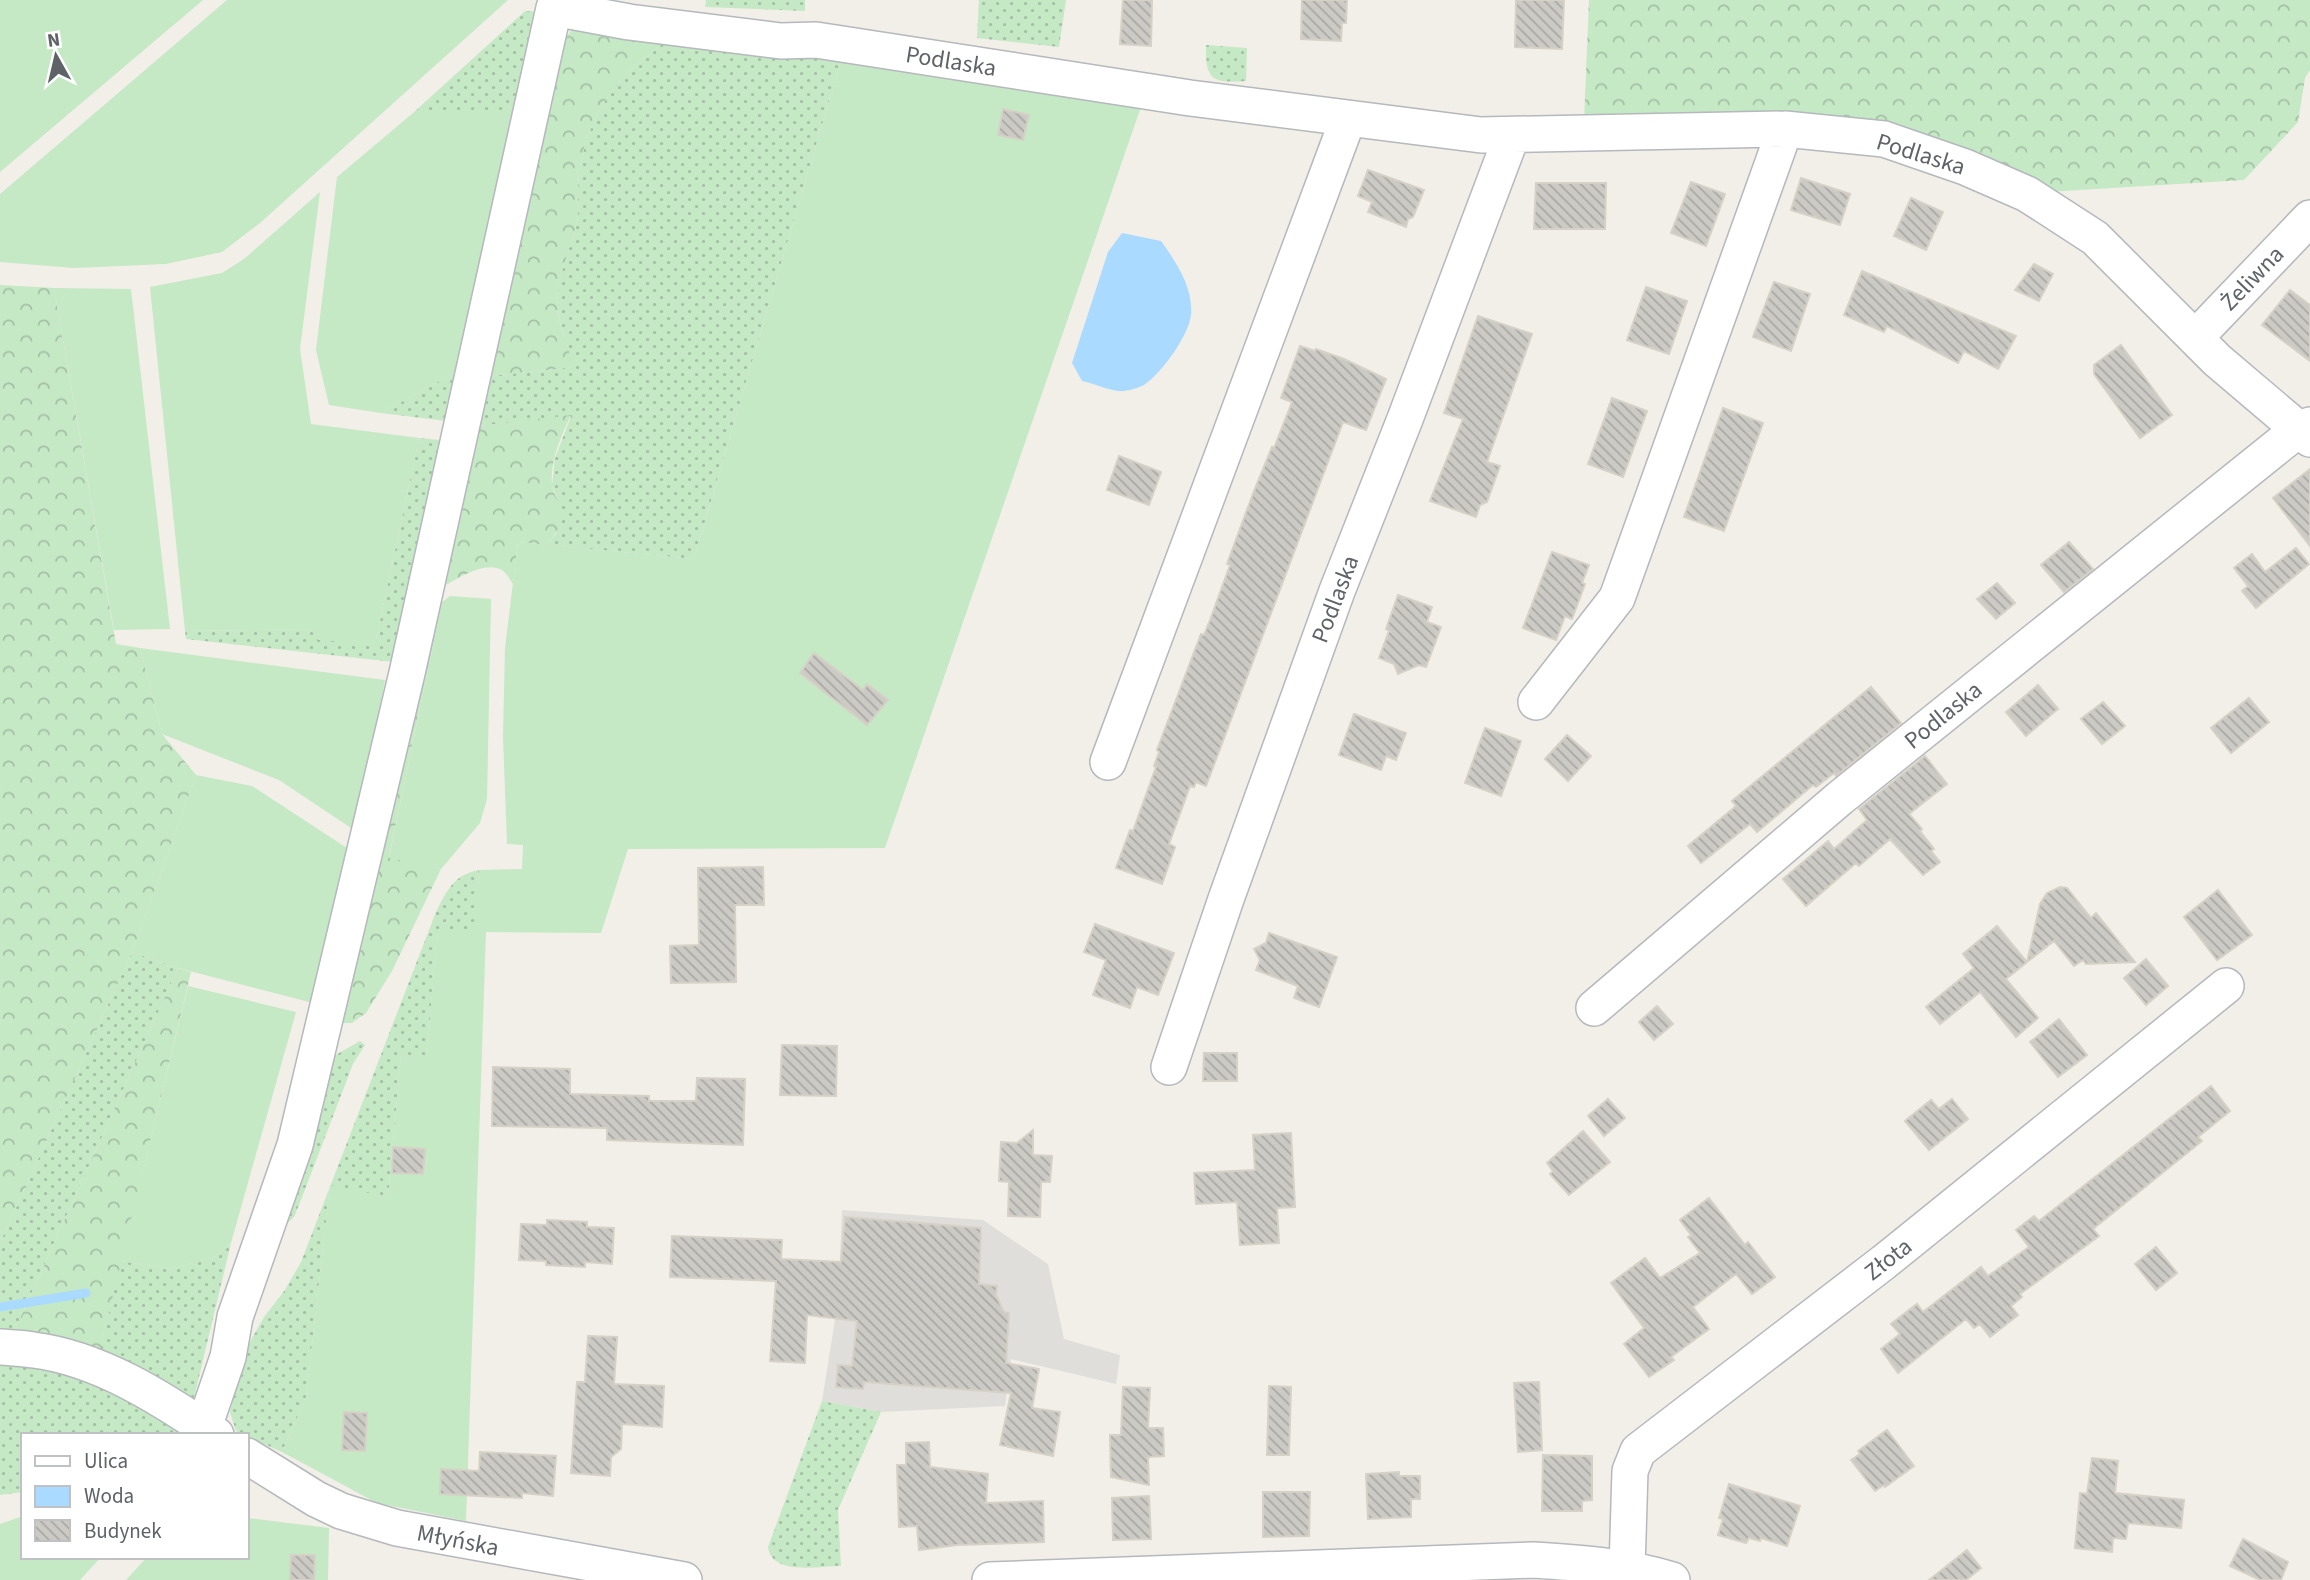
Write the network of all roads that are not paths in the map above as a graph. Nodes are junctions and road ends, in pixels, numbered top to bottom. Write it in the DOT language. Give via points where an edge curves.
graph roads {
  1 [pos="1348,119"];
  2 [pos="1785,129"];
  3 [pos="1512,135"];
  4 [pos="2310,218"];
  5 [pos="2194,338"];
  6 [pos="2306,431"];
  7 [pos="1536,702"];
  8 [pos="1108,762"];
  9 [pos="2226,986"];
  10 [pos="1594,1008"];
  11 [pos="1170,1067"];
  12 [pos="0,1348"];
  13 [pos="210,1431"];
  14 [pos="248,1456"];
  15 [pos="1627,1569"];
  16 [pos="684,1580"];
  17 [pos="990,1580"];
  18 [pos="1672,1580"];
  1 -- 3 [label="street, Podlaska"];
  1 -- 8 [label="street"];
  1 -- 13 [label="street, Podlaska" via="816,40 781,41 554,8 407,673 295,1144 235,1317"];
  2 -- 3 [label="street, Podlaska"];
  2 -- 5 [label="street, Podlaska" via="1884,139 2027,194 2095,238"];
  2 -- 7 [label="street" via="1617,598"];
  3 -- 11 [label="street, Podlaska" via="1337,591"];
  4 -- 5 [label="street, Żeliwna"];
  5 -- 6 [label="street, Podlaska"];
  6 -- 10 [label="street, Podlaska" via="1840,798"];
  9 -- 15 [label="street, Złota" via="1884,1262 1638,1451 1630,1471"];
  12 -- 13 [label="street" via="80,1361 132,1383"];
  14 -- 16 [label="street, Młyńska" via="316,1499 397,1528"];
  15 -- 17 [label="street" via="1534,1560"];
  15 -- 18 [label="street"];
}
